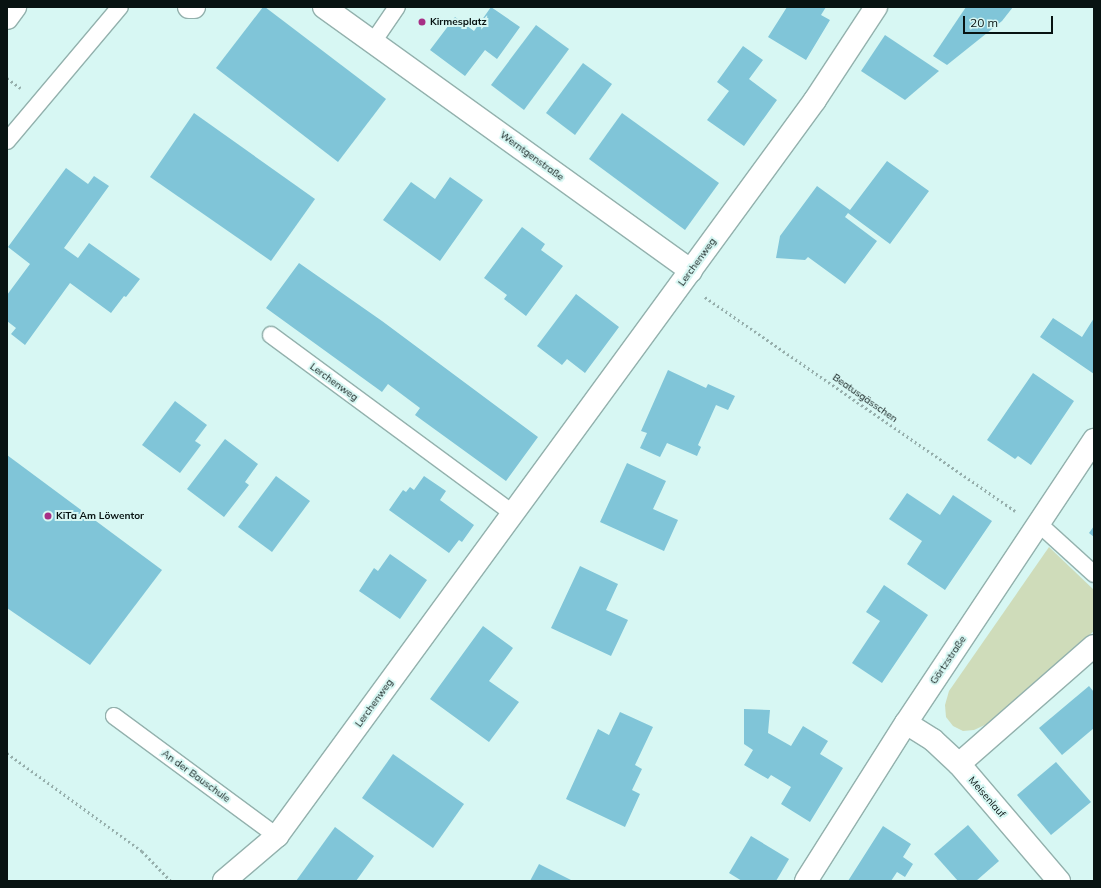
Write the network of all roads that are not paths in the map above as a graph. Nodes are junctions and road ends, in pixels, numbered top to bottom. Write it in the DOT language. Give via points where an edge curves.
graph roads {
  1 [pos="15,7"];
  2 [pos="120,7"];
  3 [pos="188,7"];
  4 [pos="194,7"];
  5 [pos="324,7"];
  6 [pos="397,7"];
  7 [pos="876,7"];
  8 [pos="7,18"];
  9 [pos="374,42"];
  10 [pos="7,141"];
  11 [pos="687,276"];
  12 [pos="271,335"];
  13 [pos="1094,440"];
  14 [pos="512,513"];
  15 [pos="1039,524"];
  16 [pos="1094,574"];
  17 [pos="1094,646"];
  18 [pos="114,716"];
  19 [pos="906,723"];
  20 [pos="959,764"];
  21 [pos="277,836"];
  22 [pos="224,881"];
  23 [pos="806,881"];
  24 [pos="1059,881"];
  1 -- 8 [label="street"];
  2 -- 10 [label="lane"];
  3 -- 4 [label="street"];
  5 -- 9 [label="street, Werntgenstraße"];
  6 -- 9 [label="lane"];
  7 -- 11 [label="street, Lerchenweg" via="815,100"];
  9 -- 11 [label="street, Werntgenstraße"];
  11 -- 14 [label="street, Lerchenweg"];
  12 -- 14 [label="lane, Lerchenweg"];
  13 -- 15 [label="street, Görtzstraße"];
  14 -- 21 [label="street, Lerchenweg"];
  15 -- 16 [label="lane"];
  15 -- 19 [label="street, Görtzstraße"];
  17 -- 20 [label="street"];
  18 -- 21 [label="lane, An der Bauschule"];
  19 -- 20 [label="street, Meisenlauf" via="933,740"];
  19 -- 23 [label="street, Görtzstraße"];
  20 -- 24 [label="street, Meisenlauf"];
  21 -- 22 [label="street, Lerchenweg"];
}
